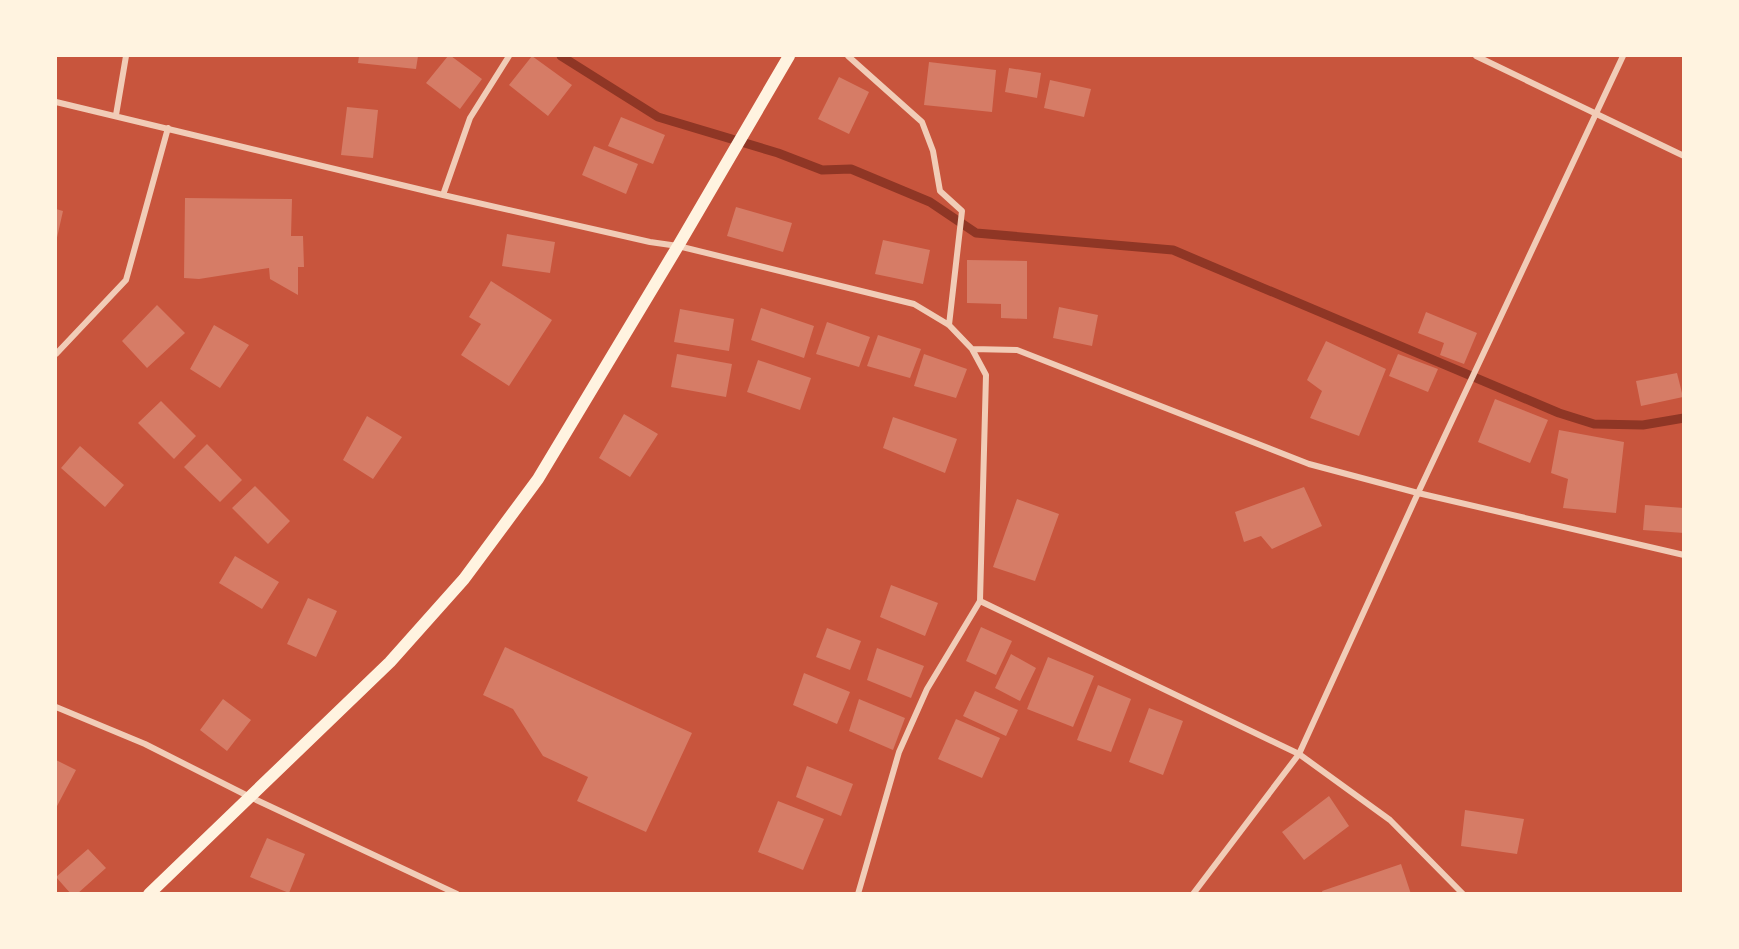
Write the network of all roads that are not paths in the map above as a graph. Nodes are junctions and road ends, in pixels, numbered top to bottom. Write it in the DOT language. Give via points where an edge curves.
graph roads {
  1 [pos="126,56"];
  2 [pos="509,56"];
  3 [pos="789,56"];
  4 [pos="848,56"];
  5 [pos="1476,56"];
  6 [pos="1623,56"];
  7 [pos="56,102"];
  8 [pos="1596,112"];
  9 [pos="116,115"];
  10 [pos="168,128"];
  11 [pos="1683,156"];
  12 [pos="443,195"];
  13 [pos="678,246"];
  14 [pos="949,325"];
  15 [pos="972,349"];
  16 [pos="56,354"];
  17 [pos="1418,493"];
  18 [pos="1683,555"];
  19 [pos="980,601"];
  20 [pos="56,707"];
  21 [pos="1299,754"];
  22 [pos="250,798"];
  23 [pos="457,893"];
  24 [pos="149,894"];
  25 [pos="858,894"];
  26 [pos="1193,894"];
  27 [pos="1463,894"];
  1 -- 9 [label="street"];
  2 -- 12 [label="street" via="470,118"];
  3 -- 13 [label="main road"];
  4 -- 14 [label="street" via="922,122 933,151 940,191 962,211"];
  5 -- 8 [label="street"];
  6 -- 8 [label="street"];
  7 -- 9 [label="street"];
  8 -- 11 [label="street"];
  8 -- 17 [label="street"];
  9 -- 10 [label="street"];
  10 -- 12 [label="street"];
  10 -- 16 [label="street" via="126,280"];
  12 -- 13 [label="street"];
  13 -- 14 [label="street" via="914,304"];
  13 -- 22 [label="main road" via="538,478 464,579 390,662"];
  14 -- 15 [label="street"];
  15 -- 17 [label="street" via="1017,350 1309,464"];
  15 -- 19 [label="street" via="986,375"];
  17 -- 18 [label="street"];
  17 -- 21 [label="street"];
  19 -- 21 [label="street"];
  19 -- 25 [label="street" via="927,689 899,752"];
  20 -- 22 [label="street" via="145,744"];
  21 -- 26 [label="street"];
  21 -- 27 [label="street" via="1390,820"];
  22 -- 23 [label="street"];
  22 -- 24 [label="main road"];
}
